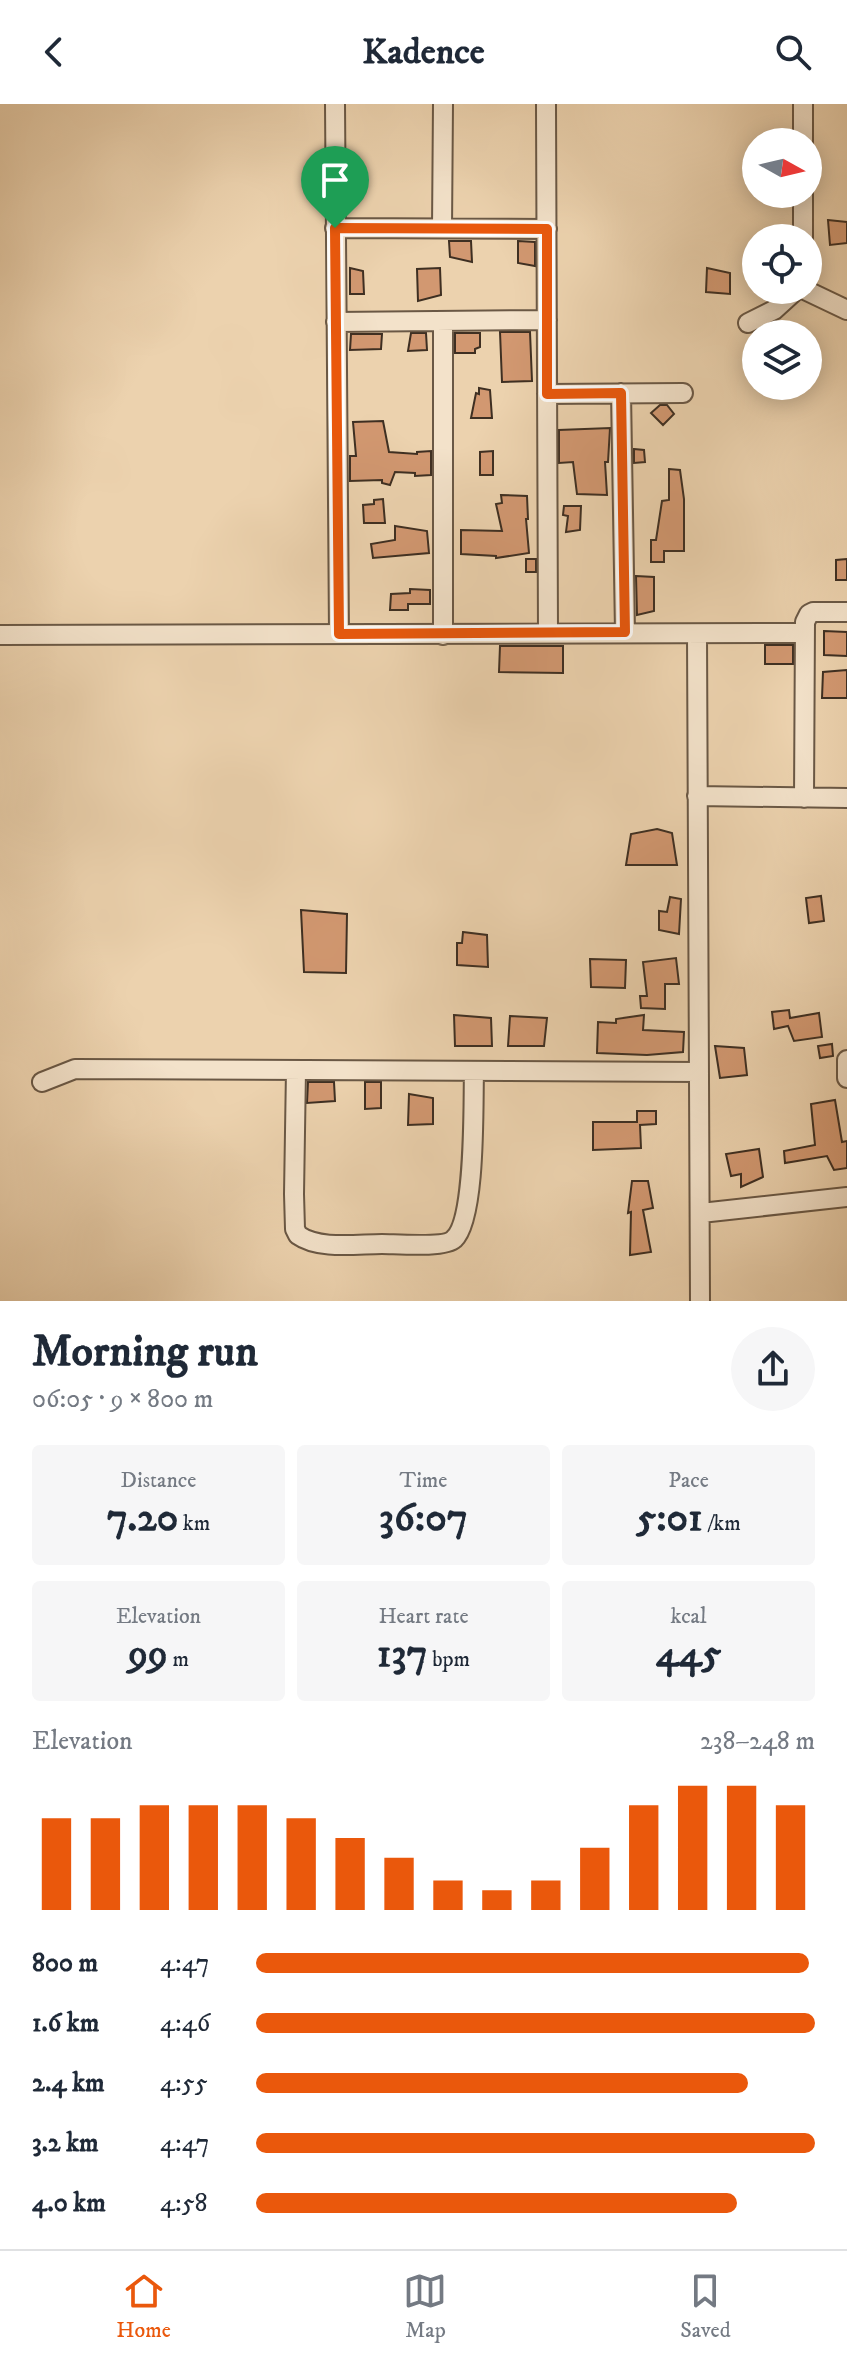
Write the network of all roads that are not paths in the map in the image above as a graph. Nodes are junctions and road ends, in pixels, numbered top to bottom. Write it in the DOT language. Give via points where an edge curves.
graph roads {
  1 [pos="335,104"];
  2 [pos="443,104"];
  3 [pos="546,104"];
  4 [pos="803,104"];
  5 [pos="803,128"];
  6 [pos="335,228"];
  7 [pos="442,228"];
  8 [pos="547,229"];
  9 [pos="822,298"];
  10 [pos="782,304"];
  11 [pos="847,310"];
  12 [pos="547,320"];
  13 [pos="754,320"];
  14 [pos="443,321"];
  15 [pos="336,322"];
  16 [pos="621,393"];
  17 [pos="683,393"];
  18 [pos="547,394"];
  19 [pos="847,612"];
  20 [pos="625,632"];
  21 [pos="548,633"];
  22 [pos="804,633"];
  23 [pos="339,634"];
  24 [pos="0,635"];
  25 [pos="443,635"];
  26 [pos="697,635"];
  27 [pos="697,796"];
  28 [pos="804,798"];
  29 [pos="847,798"];
  30 [pos="847,1060"];
  31 [pos="296,1070"];
  32 [pos="474,1071"];
  33 [pos="699,1072"];
  34 [pos="847,1078"];
  35 [pos="42,1082"];
  36 [pos="847,1197"];
  37 [pos="701,1213"];
  38 [pos="700,1301"];
  1 -- 6 [label="street"];
  2 -- 7 [label="street"];
  3 -- 8 [label="street"];
  4 -- 5 [label="street"];
  6 -- 7 [label="street"];
  6 -- 15 [label="street"];
  7 -- 8 [label="street"];
  8 -- 12 [label="street"];
  9 -- 11 [label="street"];
  10 -- 13 [label="street"];
  12 -- 14 [label="street"];
  12 -- 18 [label="street"];
  14 -- 15 [label="street"];
  14 -- 25 [label="street"];
  15 -- 23 [label="street"];
  16 -- 17 [label="street"];
  16 -- 18 [label="street"];
  16 -- 20 [label="street"];
  18 -- 21 [label="street"];
  19 -- 22 [label="street" via="809,614"];
  20 -- 21 [label="street"];
  20 -- 26 [label="street"];
  21 -- 25 [label="street"];
  22 -- 26 [label="street"];
  22 -- 28 [label="street"];
  23 -- 24 [label="street"];
  23 -- 25 [label="street"];
  26 -- 27 [label="street"];
  27 -- 28 [label="street"];
  27 -- 33 [label="street"];
  28 -- 29 [label="street"];
  30 -- 34 [label="street"];
  31 -- 32 [label="street"];
  31 -- 32 [label="street" via="298,1235 325,1243 409,1244 454,1240 467,1214"];
  31 -- 35 [label="street" via="75,1069"];
  32 -- 33 [label="street"];
  33 -- 37 [label="street"];
  36 -- 37 [label="street"];
  37 -- 38 [label="street"];
}
